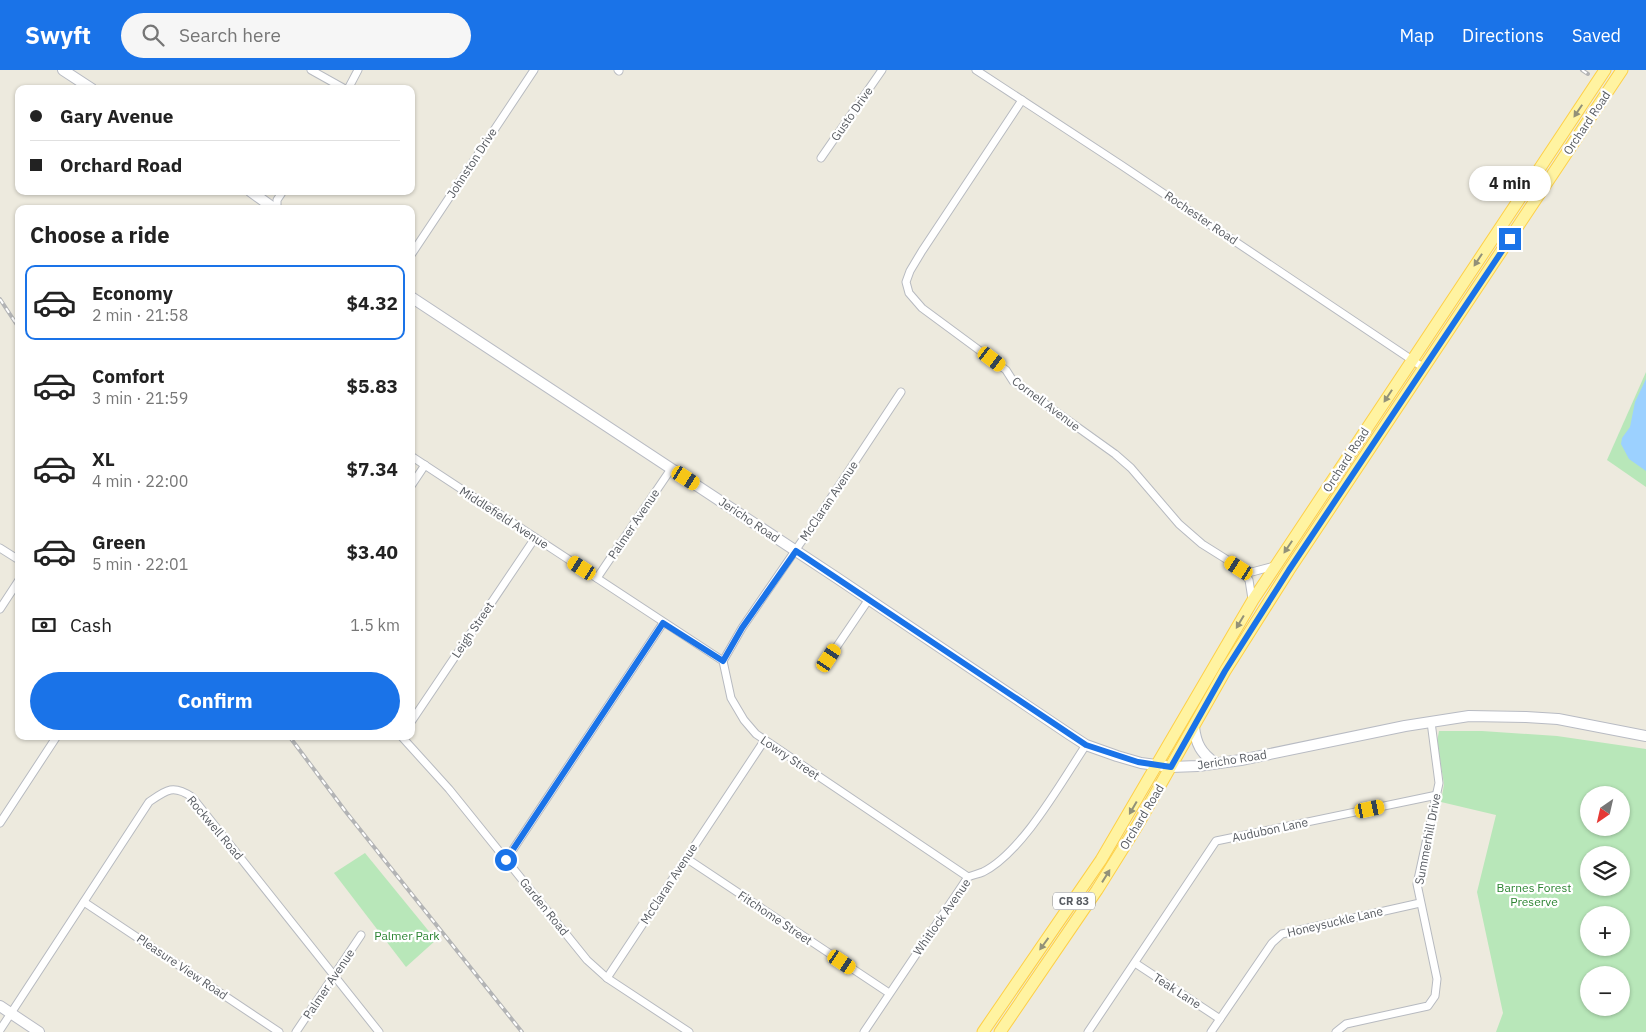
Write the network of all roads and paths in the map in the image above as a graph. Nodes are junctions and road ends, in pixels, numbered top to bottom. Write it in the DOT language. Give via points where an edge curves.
graph roads {
  1 [pos="63,70"];
  2 [pos="311,70"];
  3 [pos="358,70"];
  4 [pos="534,70"];
  5 [pos="882,70"];
  6 [pos="976,70"];
  7 [pos="1605,70"];
  8 [pos="1622,70"];
  9 [pos="86,85"];
  10 [pos="339,85"];
  11 [pos="349,85"];
  12 [pos="1022,100"];
  13 [pos="821,158"];
  14 [pos="256,195"];
  15 [pos="270,205"];
  16 [pos="415,249"];
  17 [pos="415,299"];
  18 [pos="1412,360"];
  19 [pos="1424,368"];
  20 [pos="901,392"];
  21 [pos="415,459"];
  22 [pos="425,465"];
  23 [pos="671,469"];
  24 [pos="415,480"];
  25 [pos="534,538"];
  26 [pos="0,548"];
  27 [pos="796,551"];
  28 [pos="15,557"];
  29 [pos="1275,566"];
  30 [pos="1239,568"];
  31 [pos="597,578"];
  32 [pos="15,586"];
  33 [pos="868,599"];
  34 [pos="1253,600"];
  35 [pos="0,609"];
  36 [pos="663,623"];
  37 [pos="829,658"];
  38 [pos="723,661"];
  39 [pos="415,716"];
  40 [pos="1431,722"];
  41 [pos="1194,727"];
  42 [pos="1646,736"];
  43 [pos="55,740"];
  44 [pos="404,740"];
  45 [pos="764,741"];
  46 [pos="1086,745"];
  47 [pos="1215,763"];
  48 [pos="1156,765"];
  49 [pos="1171,767"];
  50 [pos="1437,795"];
  51 [pos="0,823"];
  52 [pos="686,858"];
  53 [pos="506,860"];
  54 [pos="968,877"];
  55 [pos="84,902"];
  56 [pos="1420,903"];
  57 [pos="361,935"];
  58 [pos="1135,963"];
  59 [pos="334,976"];
  60 [pos="607,978"];
  61 [pos="889,993"];
  62 [pos="0,1006"];
  63 [pos="11,1013"];
  64 [pos="1220,1019"];
  65 [pos="0,1030"];
  66 [pos="39,1032"];
  67 [pos="279,1032"];
  68 [pos="296,1032"];
  69 [pos="379,1032"];
  70 [pos="689,1032"];
  71 [pos="864,1032"];
  72 [pos="983,1032"];
  73 [pos="1000,1032"];
  74 [pos="1088,1032"];
  75 [pos="1211,1032"];
  76 [pos="1336,1032"];
  1 -- 9 [label="main road"];
  2 -- 10 [label="street"];
  3 -- 11 [label="street"];
  4 -- 16 [label="street, Johnston Drive"];
  5 -- 13 [label="street, Gusto Drive"];
  6 -- 12 [label="street, Rochester Road"];
  7 -- 18 [label="main road, Orchard Road / CR 83, one-way"];
  8 -- 19 [label="main road, Orchard Road / CR 83"];
  12 -- 18 [label="street, Rochester Road"];
  12 -- 30 [label="street, Cornell Avenue" via="918,258 906,282 909,292 922,308 1006,370 1013,381 1115,454 1180,524 1202,544"];
  14 -- 15 [label="main road"];
  17 -- 23 [label="main road, Jericho Road"];
  18 -- 19 [label="street, Rochester Road"];
  18 -- 29 [label="main road, Orchard Road / CR 83, one-way"];
  19 -- 41 [label="main road, Orchard Road / CR 83" via="1289,570"];
  20 -- 27 [label="street, McClaran Avenue"];
  21 -- 22 [label="street, Middlefield Avenue"];
  22 -- 24 [label="street"];
  22 -- 25 [label="street, Middlefield Avenue"];
  23 -- 27 [label="main road, Jericho Road"];
  23 -- 31 [label="street, Palmer Avenue"];
  25 -- 31 [label="street, Middlefield Avenue"];
  25 -- 39 [label="street, Leigh Street"];
  26 -- 28 [label="street"];
  27 -- 33 [label="main road, Jericho Road"];
  27 -- 38 [label="street, McClaran Avenue"];
  29 -- 30 [label="street" via="1252,572"];
  29 -- 34 [label="main road, Orchard Road / CR 83"];
  30 -- 34 [label="street, Cornell Avenue" via="1249,580"];
  31 -- 36 [label="street"];
  32 -- 35 [label="street"];
  33 -- 37 [label="street"];
  33 -- 46 [label="main road, Jericho Road"];
  34 -- 48 [label="main road, Orchard Road / CR 83, one-way"];
  36 -- 38 [label="street"];
  36 -- 53 [label="street"];
  38 -- 45 [label="street, Lowry Street" via="732,698 744,720"];
  40 -- 42 [label="main road, Jericho Road" via="1469,716 1526,716"];
  40 -- 47 [label="main road, Jericho Road"];
  40 -- 50 [label="street, Summerhill Drive" via="1439,783"];
  41 -- 47 [label="main road" via="1200,750"];
  41 -- 49 [label="main road, Orchard Road / CR 83"];
  43 -- 51 [label="street"];
  44 -- 53 [label="street, Garden Road" via="449,789"];
  45 -- 52 [label="street, McClaran Avenue"];
  45 -- 54 [label="street, Lowry Street"];
  46 -- 48 [label="main road, Jericho Road"];
  46 -- 54 [label="street, Whitlock Avenue" via="1018,843 998,862"];
  47 -- 49 [label="main road, Jericho Road"];
  48 -- 49 [label="main road, Jericho Road"];
  48 -- 72 [label="main road, Orchard Road / CR 83, one-way" via="1102,860"];
  73 -- 49 [label="main road, Orchard Road / CR 83, one-way" via="1097,890"];
  50 -- 56 [label="street, Summerhill Drive" via="1417,884"];
  50 -- 58 [label="street, Audubon Lane" via="1216,841"];
  52 -- 60 [label="street, McClaran Avenue"];
  52 -- 61 [label="street, Fitchome Street"];
  53 -- 60 [label="street, Garden Road" via="587,960"];
  54 -- 61 [label="street, Whitlock Avenue"];
  55 -- 59 [label="street, Rockwell Road" via="149,802 166,790 184,792 192,797"];
  55 -- 63 [label="street, Rockwell Road"];
  55 -- 67 [label="street, Pleasure View Road"];
  56 -- 64 [label="street, Honeysuckle Lane" via="1282,934 1272,943"];
  56 -- 76 [label="street, Summerhill Drive" via="1436,979 1435,996 1428,1006 1346,1024"];
  57 -- 59 [label="street, Palmer Avenue"];
  58 -- 64 [label="street, Teak Lane"];
  58 -- 74 [label="street, Audubon Lane"];
  59 -- 68 [label="street, Palmer Avenue"];
  59 -- 69 [label="street, Rockwell Road"];
  60 -- 70 [label="street, Garden Road"];
  61 -- 71 [label="street, Whitlock Avenue"];
  62 -- 63 [label="main road"];
  63 -- 65 [label="street, Rockwell Road"];
  63 -- 66 [label="main road"];
  64 -- 75 [label="street, Honeysuckle Lane"];
}
